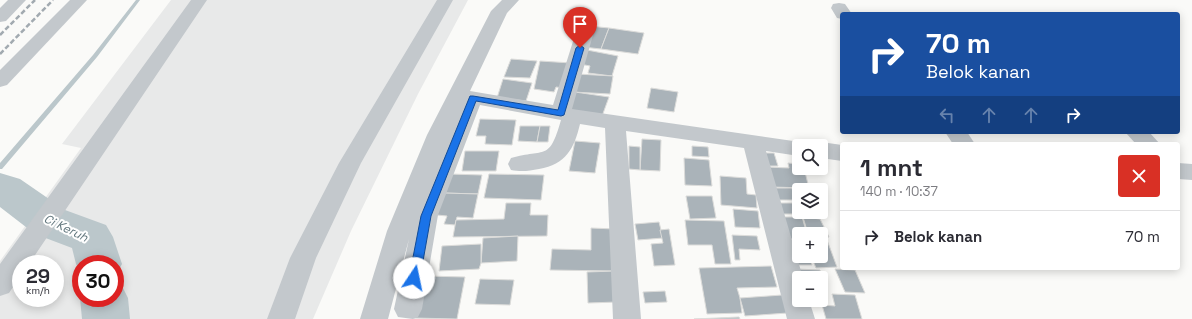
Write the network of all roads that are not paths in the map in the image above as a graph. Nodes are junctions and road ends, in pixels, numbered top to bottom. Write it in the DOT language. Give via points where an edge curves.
graph roads {
  1 [pos="18,0"];
  2 [pos="79,0"];
  3 [pos="199,0"];
  4 [pos="445,0"];
  5 [pos="511,0"];
  6 [pos="0,17"];
  7 [pos="584,35"];
  8 [pos="0,81"];
  9 [pos="466,97"];
  10 [pos="567,115"];
  11 [pos="615,122"];
  12 [pos="1138,134"];
  13 [pos="753,142"];
  14 [pos="1146,142"];
  15 [pos="792,147"];
  16 [pos="828,151"];
  17 [pos="840,153"];
  18 [pos="519,164"];
  19 [pos="1180,171"];
  20 [pos="1192,172"];
  21 [pos="0,285"];
  22 [pos="408,310"];
  23 [pos="281,319"];
  24 [pos="374,319"];
  25 [pos="627,319"];
  26 [pos="801,319"];
  1 -- 6 [label="street"];
  2 -- 8 [label="street"];
  3 -- 21 [label="street"];
  4 -- 23 [label="street" via="350,164 303,258"];
  5 -- 9 [label="street" via="500,12"];
  7 -- 10 [label="street"];
  9 -- 10 [label="street"];
  9 -- 22 [label="street" via="426,216"];
  9 -- 24 [label="street" via="438,134 400,231"];
  10 -- 11 [label="street"];
  10 -- 18 [label="street" via="566,137 558,154 548,160"];
  11 -- 13 [label="street"];
  11 -- 25 [label="street"];
  12 -- 14 [label="street"];
  13 -- 15 [label="street"];
  13 -- 26 [label="street"];
  16 -- 17 [label="street"];
  19 -- 20 [label="street"];
}
